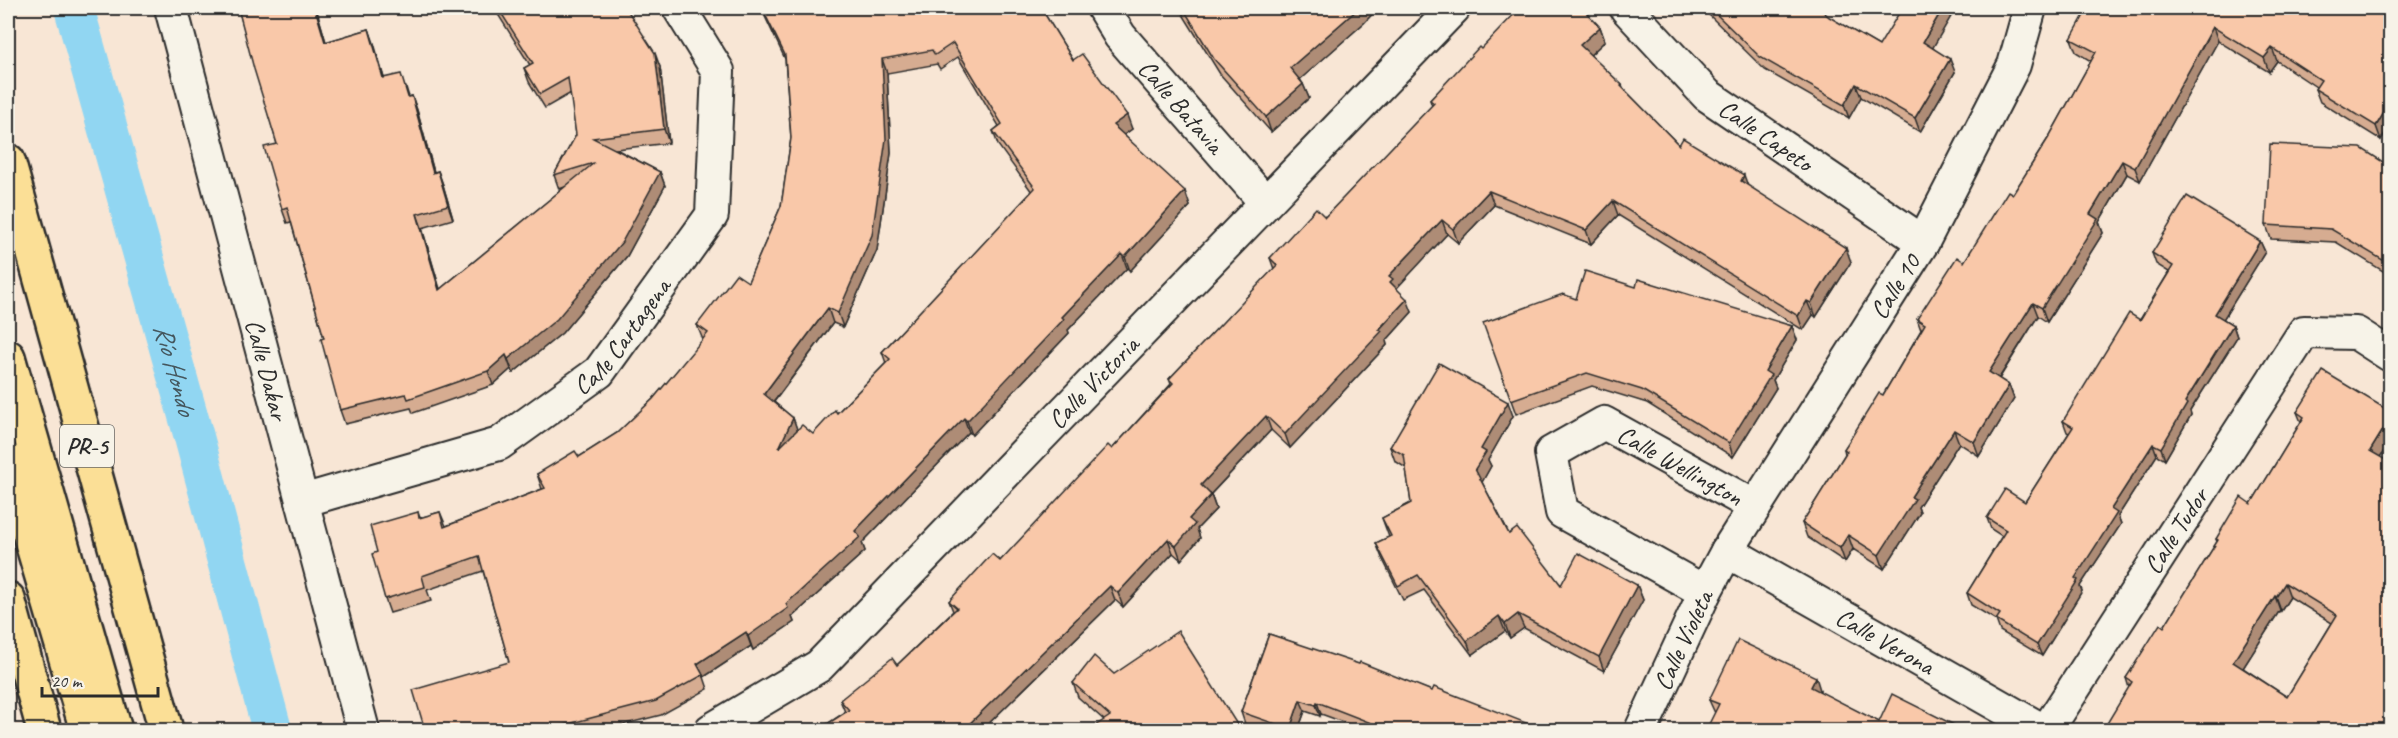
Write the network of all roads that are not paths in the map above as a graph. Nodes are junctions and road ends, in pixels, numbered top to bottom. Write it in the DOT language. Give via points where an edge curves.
graph roads {
  1 [pos="171,8"];
  2 [pos="679,8"];
  3 [pos="1103,8"];
  4 [pos="1454,8"];
  5 [pos="1626,8"];
  6 [pos="2030,8"];
  7 [pos="8,161"];
  8 [pos="1265,202"];
  9 [pos="1923,242"];
  10 [pos="2391,355"];
  11 [pos="8,357"];
  12 [pos="8,461"];
  13 [pos="302,501"];
  14 [pos="1755,506"];
  15 [pos="1728,551"];
  16 [pos="1705,592"];
  17 [pos="8,599"];
  18 [pos="44,730"];
  19 [pos="87,730"];
  20 [pos="115,730"];
  21 [pos="166,730"];
  22 [pos="363,730"];
  23 [pos="711,730"];
  24 [pos="1641,730"];
  25 [pos="2042,730"];
  26 [pos="2047,730"];
  1 -- 13 [label="street, Calle Dakar"];
  2 -- 13 [label="street, Calle Cartagena" via="718,71 712,215 598,372 498,444"];
  3 -- 8 [label="street, Calle Batavia" via="1120,36"];
  4 -- 8 [label="street, Calle Victoria"];
  5 -- 9 [label="street, Calle Capeto" via="1707,95"];
  6 -- 9 [label="street, Calle 10" via="2014,65"];
  7 -- 21 [label="highway, PR-5"];
  8 -- 23 [label="street, Calle Victoria" via="819,666"];
  9 -- 14 [label="street, Calle 10"];
  10 -- 26 [label="street, Calle Tudor" via="2356,333 2304,333"];
  11 -- 20 [label="highway"];
  12 -- 19 [label="highway"];
  13 -- 22 [label="street, Calle Dakar"];
  14 -- 15 [label="street, Calle 10"];
  14 -- 16 [label="street, Calle Wellington" via="1604,423 1551,453 1562,512"];
  15 -- 16 [label="street, Calle Violeta"];
  15 -- 25 [label="street, Calle Verona"];
  16 -- 24 [label="street, Calle Violeta"];
  17 -- 18 [label="highway"];
}
